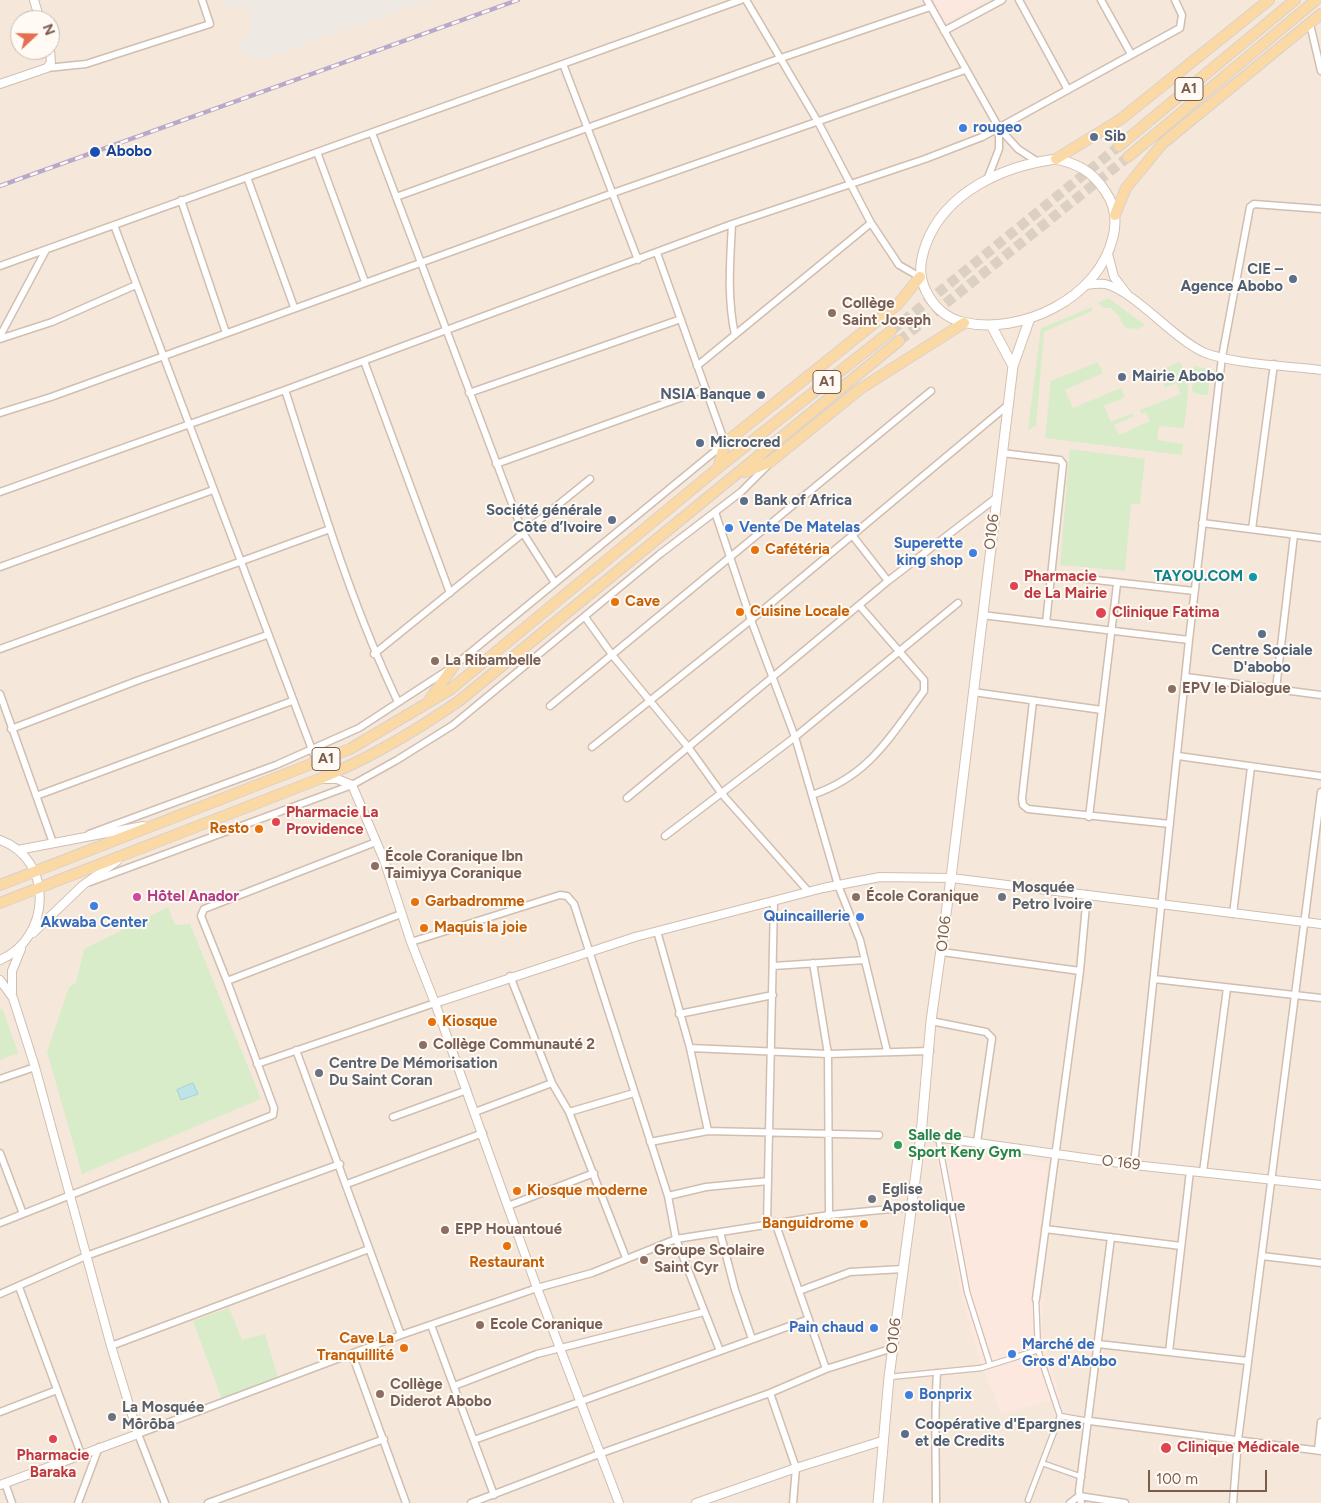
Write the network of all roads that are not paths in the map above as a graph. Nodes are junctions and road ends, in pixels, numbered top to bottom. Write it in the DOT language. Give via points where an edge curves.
graph roads {
  1 [pos="202,0"];
  2 [pos="741,0"];
  3 [pos="746,0"];
  4 [pos="1002,0"];
  5 [pos="1018,0"];
  6 [pos="1101,0"];
  7 [pos="1175,0"];
  8 [pos="1268,0"];
  9 [pos="1295,0"];
  10 [pos="1316,0"];
  11 [pos="929,3"];
  12 [pos="1321,14"];
  13 [pos="1310,24"];
  14 [pos="944,32"];
  15 [pos="1131,54"];
  16 [pos="781,58"];
  17 [pos="51,60"];
  18 [pos="563,64"];
  19 [pos="47,68"];
  20 [pos="965,70"];
  21 [pos="1321,71"];
  22 [pos="0,84"];
  23 [pos="1068,90"];
  24 [pos="818,122"];
  25 [pos="999,128"];
  26 [pos="587,130"];
  27 [pos="372,133"];
  28 [pos="1119,146"];
  29 [pos="317,152"];
  30 [pos="1128,157"];
  31 [pos="1056,159"];
  32 [pos="1038,162"];
  33 [pos="247,177"];
  34 [pos="987,180"];
  35 [pos="849,184"];
  36 [pos="613,193"];
  37 [pos="396,197"];
  38 [pos="181,200"];
  39 [pos="1321,209"];
  40 [pos="1115,215"];
  41 [pos="871,223"];
  42 [pos="732,224"];
  43 [pos="114,225"];
  44 [pos="46,250"];
  45 [pos="657,253"];
  46 [pos="1108,254"];
  47 [pos="638,260"];
  48 [pos="421,263"];
  49 [pos="0,266"];
  50 [pos="920,277"];
  51 [pos="365,282"];
  52 [pos="136,285"];
  53 [pos="1086,285"];
  54 [pos="1129,297"];
  55 [pos="294,307"];
  56 [pos="1030,318"];
  57 [pos="681,319"];
  58 [pos="964,323"];
  59 [pos="991,325"];
  60 [pos="445,330"];
  61 [pos="891,330"];
  62 [pos="226,333"];
  63 [pos="735,335"];
  64 [pos="0,337"];
  65 [pos="899,341"];
  66 [pos="163,354"];
  67 [pos="1222,358"];
  68 [pos="364,361"];
  69 [pos="1274,364"];
  70 [pos="697,366"];
  71 [pos="1012,366"];
  72 [pos="1321,370"];
  73 [pos="705,389"];
  74 [pos="285,390"];
  75 [pos="931,391"];
  76 [pos="469,393"];
  77 [pos="1008,405"];
  78 [pos="0,413"];
  79 [pos="189,424"];
  80 [pos="724,443"];
  81 [pos="1002,454"];
  82 [pos="770,462"];
  83 [pos="496,464"];
  84 [pos="718,468"];
  85 [pos="739,473"];
  86 [pos="590,479"];
  87 [pos="213,490"];
  88 [pos="0,492"];
  89 [pos="996,498"];
  90 [pos="715,512"];
  91 [pos="1202,523"];
  92 [pos="330,529"];
  93 [pos="1252,529"];
  94 [pos="523,533"];
  95 [pos="852,535"];
  96 [pos="1294,535"];
  97 [pos="1321,538"];
  98 [pos="731,556"];
  99 [pos="241,563"];
  100 [pos="0,567"];
  101 [pos="1052,575"];
  102 [pos="888,580"];
  103 [pos="555,583"];
  104 [pos="1117,584"];
  105 [pos="1194,591"];
  106 [pos="450,594"];
  107 [pos="958,602"];
  108 [pos="860,605"];
  109 [pos="982,615"];
  110 [pos="585,617"];
  111 [pos="751,620"];
  112 [pos="1046,624"];
  113 [pos="1112,632"];
  114 [pos="267,635"];
  115 [pos="1189,640"];
  116 [pos="0,649"];
  117 [pos="899,650"];
  118 [pos="374,654"];
  119 [pos="613,656"];
  120 [pos="454,666"];
  121 [pos="771,676"];
  122 [pos="1186,677"];
  123 [pos="1276,689"];
  124 [pos="974,692"];
  125 [pos="0,694"];
  126 [pos="1321,695"];
  127 [pos="292,701"];
  128 [pos="650,701"];
  129 [pos="1033,701"];
  130 [pos="398,702"];
  131 [pos="424,705"];
  132 [pos="550,706"];
  133 [pos="1102,710"];
  134 [pos="11,729"];
  135 [pos="795,737"];
  136 [pos="592,747"];
  137 [pos="688,747"];
  138 [pos="311,750"];
  139 [pos="1178,756"];
  140 [pos="317,763"];
  141 [pos="1251,767"];
  142 [pos="1321,776"];
  143 [pos="319,779"];
  144 [pos="352,785"];
  145 [pos="1321,792"];
  146 [pos="722,794"];
  147 [pos="812,795"];
  148 [pos="36,796"];
  149 [pos="627,798"];
  150 [pos="1089,817"];
  151 [pos="152,824"];
  152 [pos="1170,824"];
  153 [pos="665,836"];
  154 [pos="79,838"];
  155 [pos="0,840"];
  156 [pos="1319,840"];
  157 [pos="376,842"];
  158 [pos="53,843"];
  159 [pos="18,850"];
  160 [pos="128,853"];
  161 [pos="35,873"];
  162 [pos="952,878"];
  163 [pos="838,884"];
  164 [pos="0,885"];
  165 [pos="83,885"];
  166 [pos="40,888"];
  167 [pos="808,891"];
  168 [pos="1087,894"];
  169 [pos="774,901"];
  170 [pos="0,903"];
  171 [pos="1162,903"];
  172 [pos="401,914"];
  173 [pos="1233,914"];
  174 [pos="1306,922"];
  175 [pos="1321,924"];
  176 [pos="657,931"];
  177 [pos="30,936"];
  178 [pos="411,942"];
  179 [pos="23,945"];
  180 [pos="590,952"];
  181 [pos="942,952"];
  182 [pos="0,960"];
  183 [pos="865,960"];
  184 [pos="813,963"];
  185 [pos="773,966"];
  186 [pos="1080,971"];
  187 [pos="510,976"];
  188 [pos="1154,979"];
  189 [pos="0,980"];
  190 [pos="227,981"];
  191 [pos="1226,988"];
  192 [pos="773,995"];
  193 [pos="1296,995"];
  194 [pos="13,998"];
  195 [pos="1321,998"];
  196 [pos="435,1003"];
  197 [pos="679,1014"];
  198 [pos="932,1021"];
  199 [pos="690,1048"];
  200 [pos="296,1050"];
  201 [pos="772,1051"];
  202 [pos="887,1051"];
  203 [pos="930,1051"];
  204 [pos="828,1054"];
  205 [pos="257,1064"];
  206 [pos="35,1067"];
  207 [pos="0,1079"];
  208 [pos="552,1083"];
  209 [pos="467,1090"];
  210 [pos="634,1092"];
  211 [pos="475,1112"];
  212 [pos="569,1112"];
  213 [pos="393,1117"];
  214 [pos="708,1131"];
  215 [pos="483,1133"];
  216 [pos="769,1133"];
  217 [pos="829,1133"];
  218 [pos="879,1135"];
  219 [pos="921,1135"];
  220 [pos="938,1137"];
  221 [pos="650,1142"];
  222 [pos="977,1142"];
  223 [pos="0,1153"];
  224 [pos="1054,1154"];
  225 [pos="340,1164"];
  226 [pos="1134,1165"];
  227 [pos="1190,1171"];
  228 [pos="1203,1172"];
  229 [pos="594,1173"];
  230 [pos="1273,1179"];
  231 [pos="768,1181"];
  232 [pos="347,1184"];
  233 [pos="1321,1185"];
  234 [pos="668,1196"];
  235 [pos="71,1197"];
  236 [pos="508,1206"];
  237 [pos="911,1207"];
  238 [pos="23,1214"];
  239 [pos="829,1215"];
  240 [pos="775,1222"];
  241 [pos="0,1223"];
  242 [pos="767,1224"];
  243 [pos="1045,1228"];
  244 [pos="720,1232"];
  245 [pos="1111,1237"];
  246 [pos="676,1239"];
  247 [pos="1181,1246"];
  248 [pos="369,1249"];
  249 [pos="86,1256"];
  250 [pos="1262,1256"];
  251 [pos="626,1258"];
  252 [pos="1321,1263"];
  253 [pos="903,1269"];
  254 [pos="19,1288"];
  255 [pos="537,1288"];
  256 [pos="799,1291"];
  257 [pos="0,1294"];
  258 [pos="1036,1299"];
  259 [pos="704,1312"];
  260 [pos="808,1319"];
  261 [pos="431,1325"];
  262 [pos="401,1335"];
  263 [pos="752,1339"];
  264 [pos="1098,1344"];
  265 [pos="110,1346"];
  266 [pos="561,1348"];
  267 [pos="893,1348"];
  268 [pos="1038,1350"];
  269 [pos="720,1351"];
  270 [pos="1168,1352"];
  271 [pos="352,1354"];
  272 [pos="1248,1361"];
  273 [pos="990,1365"];
  274 [pos="826,1369"];
  275 [pos="936,1373"];
  276 [pos="889,1377"];
  277 [pos="454,1386"];
  278 [pos="57,1390"];
  279 [pos="770,1393"];
  280 [pos="581,1401"];
  281 [pos="0,1412"];
  282 [pos="1060,1416"];
  283 [pos="1090,1421"];
  284 [pos="1321,1422"];
  285 [pos="138,1434"];
  286 [pos="384,1439"];
  287 [pos="474,1440"];
  288 [pos="1238,1440"];
  289 [pos="882,1441"];
  290 [pos="99,1447"];
  291 [pos="1319,1451"];
  292 [pos="81,1454"];
  293 [pos="599,1454"];
  294 [pos="1042,1463"];
  295 [pos="796,1468"];
  296 [pos="1082,1477"];
  297 [pos="2,1484"];
  298 [pos="494,1495"];
  299 [pos="1028,1500"];
  300 [pos="1080,1500"];
  301 [pos="12,1503"];
  302 [pos="78,1503"];
  303 [pos="165,1503"];
  304 [pos="208,1503"];
  305 [pos="406,1503"];
  306 [pos="471,1503"];
  307 [pos="619,1503"];
  308 [pos="696,1503"];
  309 [pos="793,1503"];
  310 [pos="878,1503"];
  311 [pos="936,1503"];
  312 [pos="1070,1503"];
  313 [pos="1125,1503"];
  314 [pos="1233,1503"];
  1 -- 19 [label="street" via="210,24 86,64"];
  2 -- 18 [label="street"];
  3 -- 16 [label="street"];
  4 -- 14 [label="street"];
  5 -- 23 [label="street"];
  6 -- 15 [label="street"];
  7 -- 15 [label="street" via="1182,15 1180,28"];
  8 -- 31 [label="main road" via="1121,119"];
  9 -- 28 [label="main road, A1"];
  10 -- 30 [label="main road, A1"];
  11 -- 14 [label="street"];
  11 -- 16 [label="street"];
  12 -- 13 [label="main road"];
  13 -- 21 [label="street"];
  13 -- 40 [label="main road" via="1162,144 1126,188"];
  14 -- 20 [label="street"];
  15 -- 23 [label="street"];
  16 -- 24 [label="street"];
  16 -- 26 [label="street"];
  17 -- 19 [label="street"];
  18 -- 26 [label="street"];
  18 -- 27 [label="street"];
  19 -- 22 [label="street"];
  20 -- 24 [label="street"];
  20 -- 25 [label="street"];
  23 -- 25 [label="street"];
  24 -- 35 [label="street"];
  24 -- 36 [label="street"];
  25 -- 32 [label="street" via="1018,148"];
  25 -- 34 [label="street" via="999,149"];
  25 -- 35 [label="street" via="925,159"];
  26 -- 36 [label="street"];
  26 -- 37 [label="street"];
  27 -- 29 [label="street"];
  27 -- 37 [label="street"];
  29 -- 33 [label="street"];
  29 -- 51 [label="street"];
  31 -- 32 [label="main road"];
  31 -- 40 [label="main road" via="1075,163 1094,176 1110,198"];
  32 -- 34 [label="main road"];
  33 -- 38 [label="street"];
  33 -- 55 [label="street"];
  34 -- 50 [label="main road" via="953,204 938,222 922,255"];
  35 -- 41 [label="street"];
  35 -- 42 [label="street"];
  36 -- 47 [label="street"];
  36 -- 48 [label="street"];
  37 -- 48 [label="street"];
  38 -- 43 [label="street"];
  38 -- 62 [label="street"];
  39 -- 67 [label="street" via="1252,205"];
  40 -- 46 [label="main road"];
  41 -- 50 [label="street" via="899,265"];
  41 -- 63 [label="street"];
  42 -- 45 [label="street"];
  42 -- 63 [label="street" via="729,297"];
  43 -- 44 [label="street"];
  43 -- 52 [label="street"];
  44 -- 49 [label="street"];
  44 -- 64 [label="street"];
  45 -- 47 [label="street"];
  45 -- 57 [label="street"];
  46 -- 53 [label="main road"];
  46 -- 54 [label="street" via="1114,277"];
  47 -- 60 [label="street"];
  48 -- 51 [label="street"];
  48 -- 60 [label="street"];
  50 -- 58 [label="main road" via="936,306 946,316"];
  50 -- 80 [label="main road" via="898,304"];
  51 -- 55 [label="street"];
  52 -- 64 [label="street" via="52,322"];
  52 -- 66 [label="street"];
  53 -- 54 [label="street" via="1103,284"];
  53 -- 56 [label="main road"];
  54 -- 67 [label="street" via="1187,343"];
  55 -- 62 [label="street"];
  56 -- 59 [label="main road"];
  56 -- 71 [label="main road, O106"];
  57 -- 70 [label="street"];
  57 -- 76 [label="street"];
  58 -- 59 [label="main road"];
  58 -- 82 [label="main road" via="860,389"];
  59 -- 71 [label="main road"];
  60 -- 68 [label="street"];
  60 -- 76 [label="street"];
  61 -- 84 [label="main road, A1"];
  62 -- 66 [label="street"];
  63 -- 70 [label="street"];
  65 -- 85 [label="main road, A1"];
  66 -- 78 [label="street"];
  66 -- 79 [label="street"];
  67 -- 69 [label="street"];
  67 -- 91 [label="street"];
  68 -- 74 [label="street"];
  68 -- 106 [label="street"];
  69 -- 72 [label="street"];
  69 -- 93 [label="street"];
  70 -- 73 [label="street"];
  71 -- 77 [label="main road, O106"];
  73 -- 80 [label="street"];
  73 -- 83 [label="street"];
  74 -- 79 [label="street"];
  74 -- 92 [label="street"];
  75 -- 98 [label="street"];
  76 -- 83 [label="street"];
  77 -- 81 [label="main road, O106"];
  77 -- 95 [label="street"];
  79 -- 87 [label="street"];
  79 -- 88 [label="street"];
  80 -- 84 [label="main road"];
  80 -- 103 [label="street"];
  81 -- 89 [label="main road, O106"];
  81 -- 101 [label="street" via="1062,462"];
  82 -- 85 [label="main road"];
  82 -- 90 [label="street" via="741,492"];
  83 -- 94 [label="street"];
  84 -- 131 [label="main road, A1" via="451,689"];
  85 -- 143 [label="main road, A1" via="459,701 412,734 352,766"];
  86 -- 94 [label="street"];
  87 -- 99 [label="street"];
  87 -- 100 [label="street"];
  89 -- 102 [label="street"];
  89 -- 109 [label="main road, O106"];
  90 -- 98 [label="street"];
  90 -- 110 [label="street"];
  91 -- 93 [label="street"];
  91 -- 105 [label="street"];
  92 -- 99 [label="street"];
  92 -- 118 [label="street"];
  93 -- 96 [label="street"];
  94 -- 103 [label="street"];
  94 -- 106 [label="street"];
  95 -- 102 [label="street"];
  95 -- 111 [label="street"];
  96 -- 97 [label="street"];
  96 -- 123 [label="street"];
  98 -- 111 [label="street"];
  98 -- 119 [label="street"];
  99 -- 114 [label="street"];
  99 -- 116 [label="street"];
  101 -- 104 [label="street"];
  101 -- 112 [label="street"];
  102 -- 108 [label="street"];
  103 -- 120 [label="street"];
  104 -- 105 [label="street"];
  104 -- 113 [label="street"];
  105 -- 115 [label="street"];
  106 -- 118 [label="street"];
  107 -- 117 [label="street"];
  108 -- 117 [label="street"];
  108 -- 121 [label="street"];
  109 -- 112 [label="street"];
  109 -- 124 [label="main road, O106"];
  110 -- 119 [label="street"];
  110 -- 144 [label="street" via="454,725"];
  111 -- 121 [label="street"];
  111 -- 128 [label="street"];
  112 -- 113 [label="street"];
  113 -- 115 [label="street"];
  113 -- 133 [label="street"];
  114 -- 127 [label="street"];
  114 -- 134 [label="street"];
  115 -- 122 [label="street"];
  117 -- 135 [label="street"];
  117 -- 147 [label="street" via="924,680 924,691 878,753 860,771 828,790"];
  118 -- 130 [label="street"];
  119 -- 128 [label="street"];
  119 -- 132 [label="street"];
  120 -- 130 [label="street"];
  120 -- 131 [label="main road"];
  121 -- 135 [label="street"];
  121 -- 137 [label="street"];
  122 -- 123 [label="street"];
  122 -- 139 [label="street"];
  123 -- 126 [label="street"];
  124 -- 129 [label="street"];
  124 -- 162 [label="main road, O106"];
  125 -- 134 [label="street"];
  127 -- 138 [label="street"];
  127 -- 148 [label="street"];
  128 -- 136 [label="street"];
  128 -- 137 [label="street"];
  129 -- 133 [label="street"];
  129 -- 150 [label="street" via="1022,798 1024,805 1028,809"];
  130 -- 138 [label="street" via="359,728"];
  131 -- 140 [label="main road, A1" via="350,749"];
  133 -- 150 [label="street"];
  134 -- 148 [label="street"];
  135 -- 146 [label="street"];
  135 -- 147 [label="street"];
  137 -- 146 [label="street"];
  137 -- 149 [label="street"];
  138 -- 140 [label="street"];
  138 -- 154 [label="street"];
  139 -- 141 [label="street"];
  139 -- 152 [label="street"];
  140 -- 151 [label="main road, A1"];
  141 -- 142 [label="street"];
  141 -- 173 [label="street"];
  143 -- 144 [label="street" via="337,779"];
  143 -- 160 [label="main road, A1"];
  144 -- 157 [label="street"];
  144 -- 165 [label="street"];
  145 -- 156 [label="street"];
  146 -- 153 [label="street"];
  146 -- 167 [label="street"];
  147 -- 163 [label="street"];
  148 -- 158 [label="street"];
  150 -- 152 [label="street"];
  151 -- 154 [label="street"];
  151 -- 161 [label="main road, A1"];
  152 -- 171 [label="street"];
  154 -- 158 [label="street"];
  155 -- 159 [label="street"];
  156 -- 174 [label="street"];
  157 -- 172 [label="street"];
  157 -- 190 [label="street" via="201,911"];
  158 -- 159 [label="street"];
  159 -- 161 [label="street"];
  160 -- 165 [label="street"];
  160 -- 166 [label="main road, A1"];
  161 -- 164 [label="main road"];
  161 -- 166 [label="street"];
  162 -- 163 [label="street" via="880,877"];
  162 -- 168 [label="street"];
  162 -- 181 [label="main road, O106"];
  163 -- 167 [label="street"];
  163 -- 183 [label="street" via="854,921"];
  165 -- 177 [label="street"];
  166 -- 170 [label="main road"];
  166 -- 177 [label="street" via="40,914"];
  167 -- 169 [label="street"];
  168 -- 171 [label="street"];
  168 -- 186 [label="street"];
  169 -- 176 [label="street"];
  169 -- 185 [label="street"];
  171 -- 173 [label="street"];
  171 -- 188 [label="street"];
  172 -- 178 [label="street"];
  172 -- 190 [label="street"];
  173 -- 174 [label="street"];
  174 -- 175 [label="street"];
  174 -- 193 [label="street"];
  176 -- 180 [label="street"];
  176 -- 197 [label="street"];
  177 -- 179 [label="street"];
  178 -- 180 [label="street" via="560,895 568,896 574,904"];
  178 -- 196 [label="street"];
  179 -- 182 [label="street"];
  179 -- 194 [label="street" via="12,971"];
  180 -- 187 [label="street"];
  180 -- 210 [label="street"];
  181 -- 186 [label="street"];
  181 -- 198 [label="main road, O106"];
  183 -- 184 [label="street"];
  183 -- 202 [label="street"];
  184 -- 185 [label="street"];
  184 -- 204 [label="street"];
  185 -- 192 [label="street"];
  186 -- 224 [label="street"];
  187 -- 196 [label="street"];
  187 -- 208 [label="street"];
  188 -- 191 [label="street"];
  188 -- 226 [label="street"];
  189 -- 194 [label="street"];
  190 -- 205 [label="street"];
  191 -- 193 [label="street"];
  191 -- 228 [label="street"];
  192 -- 197 [label="street"];
  192 -- 201 [label="street"];
  193 -- 195 [label="street"];
  193 -- 230 [label="street"];
  194 -- 206 [label="street"];
  196 -- 200 [label="street"];
  196 -- 209 [label="street"];
  197 -- 199 [label="street"];
  198 -- 203 [label="main road, O106"];
  198 -- 222 [label="street" via="986,1032 992,1038"];
  199 -- 201 [label="street"];
  199 -- 214 [label="street"];
  200 -- 205 [label="street"];
  200 -- 225 [label="street"];
  201 -- 204 [label="street"];
  201 -- 216 [label="street"];
  202 -- 203 [label="street"];
  202 -- 204 [label="street"];
  203 -- 219 [label="main road, O106"];
  204 -- 217 [label="street"];
  205 -- 235 [label="street" via="274,1108 268,1119"];
  206 -- 207 [label="street"];
  206 -- 235 [label="street"];
  208 -- 211 [label="street"];
  208 -- 212 [label="street"];
  209 -- 211 [label="street"];
  209 -- 213 [label="street"];
  210 -- 212 [label="street"];
  210 -- 221 [label="street"];
  211 -- 215 [label="street"];
  212 -- 229 [label="street"];
  214 -- 216 [label="street"];
  214 -- 221 [label="street"];
  215 -- 232 [label="street"];
  215 -- 236 [label="street"];
  216 -- 217 [label="street"];
  216 -- 231 [label="street"];
  217 -- 218 [label="street"];
  217 -- 239 [label="street"];
  219 -- 220 [label="street, O 169"];
  219 -- 237 [label="main road, O106"];
  220 -- 222 [label="street, O 169"];
  220 -- 273 [label="street" via="967,1292"];
  221 -- 234 [label="street"];
  222 -- 224 [label="street, O 169"];
  223 -- 238 [label="street"];
  224 -- 226 [label="street, O 169"];
  224 -- 243 [label="street"];
  225 -- 232 [label="street"];
  225 -- 249 [label="street"];
  226 -- 227 [label="street, O 169"];
  227 -- 228 [label="street, O 169"];
  227 -- 247 [label="street"];
  228 -- 230 [label="street, O 169"];
  229 -- 236 [label="street"];
  229 -- 251 [label="street"];
  230 -- 233 [label="street, O 169"];
  230 -- 250 [label="street"];
  231 -- 234 [label="street" via="706,1187"];
  231 -- 242 [label="street"];
  232 -- 248 [label="street"];
  234 -- 246 [label="street"];
  235 -- 238 [label="street"];
  235 -- 249 [label="street"];
  236 -- 255 [label="street"];
  237 -- 239 [label="street"];
  237 -- 253 [label="main road, O106"];
  238 -- 241 [label="street"];
  239 -- 240 [label="street"];
  240 -- 242 [label="street"];
  240 -- 256 [label="street"];
  242 -- 244 [label="street"];
  243 -- 245 [label="street"];
  243 -- 258 [label="street"];
  244 -- 246 [label="street"];
  244 -- 263 [label="street"];
  245 -- 247 [label="street"];
  245 -- 264 [label="street"];
  246 -- 251 [label="street"];
  246 -- 259 [label="street"];
  247 -- 270 [label="street"];
  248 -- 262 [label="street"];
  248 -- 265 [label="street"];
  249 -- 254 [label="street"];
  249 -- 265 [label="street"];
  250 -- 252 [label="street"];
  250 -- 272 [label="street"];
  251 -- 255 [label="street" via="592,1273"];
  253 -- 256 [label="street" via="850,1272"];
  253 -- 267 [label="main road, O106"];
  254 -- 257 [label="street"];
  254 -- 278 [label="street"];
  255 -- 261 [label="street"];
  255 -- 266 [label="street"];
  256 -- 260 [label="street"];
  258 -- 268 [label="street"];
  259 -- 266 [label="street"];
  259 -- 269 [label="street"];
  260 -- 263 [label="street"];
  260 -- 274 [label="street"];
  261 -- 262 [label="street"];
  261 -- 277 [label="street"];
  262 -- 271 [label="street"];
  263 -- 269 [label="street"];
  264 -- 270 [label="street"];
  264 -- 283 [label="street"];
  265 -- 285 [label="street"];
  266 -- 277 [label="street"];
  266 -- 280 [label="street"];
  267 -- 274 [label="street"];
  267 -- 276 [label="main road, O106"];
  268 -- 273 [label="street"];
  268 -- 282 [label="street"];
  269 -- 280 [label="street"];
  270 -- 272 [label="street"];
  271 -- 285 [label="street"];
  271 -- 286 [label="street"];
  272 -- 288 [label="street"];
  273 -- 275 [label="street"];
  274 -- 279 [label="street"];
  275 -- 276 [label="street"];
  275 -- 311 [label="street"];
  276 -- 289 [label="main road, O106"];
  277 -- 287 [label="street"];
  278 -- 281 [label="street"];
  278 -- 292 [label="street"];
  279 -- 293 [label="street"];
  279 -- 295 [label="street"];
  280 -- 287 [label="street"];
  280 -- 293 [label="street"];
  282 -- 283 [label="street"];
  282 -- 294 [label="street"];
  283 -- 288 [label="street"];
  283 -- 296 [label="street"];
  284 -- 291 [label="street"];
  285 -- 290 [label="street"];
  285 -- 303 [label="street"];
  286 -- 304 [label="street"];
  286 -- 305 [label="street"];
  287 -- 298 [label="street"];
  288 -- 291 [label="street"];
  288 -- 314 [label="street"];
  289 -- 295 [label="street"];
  289 -- 310 [label="main road, O106"];
  290 -- 292 [label="street"];
  290 -- 302 [label="street"];
  292 -- 297 [label="street"];
  293 -- 298 [label="street"];
  293 -- 307 [label="street"];
  294 -- 296 [label="street"];
  294 -- 299 [label="street"];
  295 -- 308 [label="street"];
  295 -- 309 [label="street"];
  296 -- 300 [label="street"];
  297 -- 301 [label="street"];
  298 -- 306 [label="street"];
  300 -- 312 [label="street"];
  300 -- 313 [label="street"];
}
